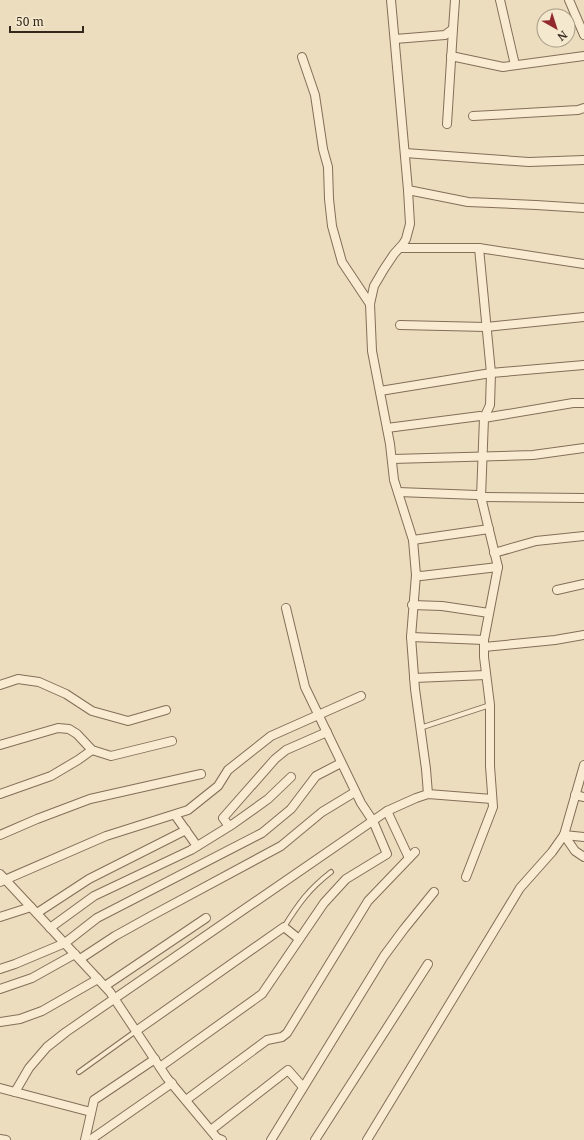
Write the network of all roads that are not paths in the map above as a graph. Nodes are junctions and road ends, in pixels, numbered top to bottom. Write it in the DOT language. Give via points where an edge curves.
graph roads {
  1 [pos="391,0"];
  2 [pos="454,0"];
  3 [pos="500,0"];
  4 [pos="569,0"];
  5 [pos="453,29"];
  6 [pos="584,36"];
  7 [pos="395,40"];
  8 [pos="451,56"];
  9 [pos="584,56"];
  10 [pos="302,57"];
  11 [pos="515,66"];
  12 [pos="584,108"];
  13 [pos="473,116"];
  14 [pos="447,124"];
  15 [pos="405,153"];
  16 [pos="584,160"];
  17 [pos="408,190"];
  18 [pos="584,208"];
  19 [pos="400,248"];
  20 [pos="479,248"];
  21 [pos="584,264"];
  22 [pos="370,304"];
  23 [pos="584,317"];
  24 [pos="400,325"];
  25 [pos="486,327"];
  26 [pos="584,365"];
  27 [pos="491,373"];
  28 [pos="380,390"];
  29 [pos="584,403"];
  30 [pos="482,417"];
  31 [pos="387,428"];
  32 [pos="584,448"];
  33 [pos="483,456"];
  34 [pos="392,459"];
  35 [pos="398,492"];
  36 [pos="479,496"];
  37 [pos="584,498"];
  38 [pos="488,529"];
  39 [pos="584,536"];
  40 [pos="413,540"];
  41 [pos="494,553"];
  42 [pos="498,567"];
  43 [pos="416,575"];
  44 [pos="584,584"];
  45 [pos="557,590"];
  46 [pos="412,605"];
  47 [pos="286,608"];
  48 [pos="489,613"];
  49 [pos="584,635"];
  50 [pos="411,637"];
  51 [pos="484,644"];
  52 [pos="486,676"];
  53 [pos="414,678"];
  54 [pos="0,685"];
  55 [pos="361,696"];
  56 [pos="490,705"];
  57 [pos="166,710"];
  58 [pos="318,714"];
  59 [pos="420,728"];
  60 [pos="327,732"];
  61 [pos="172,742"];
  62 [pos="0,744"];
  63 [pos="92,750"];
  64 [pos="341,763"];
  65 [pos="584,765"];
  66 [pos="201,774"];
  67 [pos="291,777"];
  68 [pos="355,792"];
  69 [pos="0,794"];
  70 [pos="428,794"];
  71 [pos="575,796"];
  72 [pos="584,797"];
  73 [pos="492,799"];
  74 [pos="387,811"];
  75 [pos="175,815"];
  76 [pos="373,821"];
  77 [pos="229,826"];
  78 [pos="186,830"];
  79 [pos="0,835"];
  80 [pos="564,835"];
  81 [pos="584,837"];
  82 [pos="197,846"];
  83 [pos="415,852"];
  84 [pos="584,857"];
  85 [pos="409,858"];
  86 [pos="331,872"];
  87 [pos="0,874"];
  88 [pos="466,877"];
  89 [pos="3,881"];
  90 [pos="434,892"];
  91 [pos="31,907"];
  92 [pos="37,914"];
  93 [pos="0,917"];
  94 [pos="206,918"];
  95 [pos="284,926"];
  96 [pos="50,928"];
  97 [pos="299,940"];
  98 [pos="65,943"];
  99 [pos="77,957"];
  100 [pos="428,964"];
  101 [pos="0,969"];
  102 [pos="98,979"];
  103 [pos="105,986"];
  104 [pos="0,989"];
  105 [pos="114,998"];
  106 [pos="0,1022"];
  107 [pos="136,1030"];
  108 [pos="155,1059"];
  109 [pos="160,1067"];
  110 [pos="79,1072"];
  111 [pos="172,1083"];
  112 [pos="303,1087"];
  113 [pos="0,1088"];
  114 [pos="15,1092"];
  115 [pos="186,1100"];
  116 [pos="91,1112"];
  117 [pos="211,1130"];
  118 [pos="0,1138"];
  119 [pos="89,1139"];
  120 [pos="6,1140"];
  121 [pos="222,1140"];
  122 [pos="271,1140"];
  123 [pos="315,1140"];
  124 [pos="367,1140"];
  1 -- 7 [label="street"];
  2 -- 5 [label="street"];
  3 -- 11 [label="street"];
  4 -- 6 [label="street"];
  5 -- 7 [label="street" via="445,35"];
  5 -- 8 [label="street"];
  7 -- 15 [label="street"];
  8 -- 11 [label="street" via="503,67"];
  8 -- 14 [label="street"];
  9 -- 11 [label="street"];
  10 -- 22 [label="street" via="315,95 328,167 332,226 342,262"];
  12 -- 13 [label="street"];
  15 -- 16 [label="street" via="529,162"];
  15 -- 17 [label="street"];
  17 -- 18 [label="street" via="468,202"];
  17 -- 19 [label="street" via="410,224 406,239"];
  19 -- 20 [label="street"];
  19 -- 22 [label="street" via="374,286"];
  20 -- 21 [label="street"];
  20 -- 25 [label="street"];
  22 -- 28 [label="street" via="372,351"];
  23 -- 25 [label="street"];
  24 -- 25 [label="street"];
  25 -- 27 [label="street"];
  26 -- 27 [label="street"];
  27 -- 28 [label="street"];
  27 -- 30 [label="street" via="490,405"];
  28 -- 31 [label="street"];
  29 -- 30 [label="street"];
  30 -- 31 [label="street"];
  30 -- 33 [label="street"];
  31 -- 34 [label="street"];
  32 -- 33 [label="street" via="533,455"];
  33 -- 34 [label="street"];
  33 -- 36 [label="street"];
  34 -- 35 [label="street"];
  35 -- 36 [label="street"];
  35 -- 40 [label="street"];
  36 -- 37 [label="street"];
  36 -- 38 [label="street"];
  38 -- 40 [label="street"];
  38 -- 41 [label="street"];
  39 -- 41 [label="street" via="536,541"];
  40 -- 43 [label="street"];
  41 -- 42 [label="street"];
  42 -- 43 [label="street"];
  42 -- 48 [label="street"];
  43 -- 46 [label="street"];
  44 -- 45 [label="street"];
  46 -- 48 [label="street" via="442,606"];
  46 -- 50 [label="street"];
  47 -- 58 [label="street" via="305,687"];
  48 -- 51 [label="street"];
  49 -- 51 [label="street" via="555,640"];
  50 -- 51 [label="street"];
  50 -- 53 [label="street"];
  51 -- 52 [label="street"];
  52 -- 53 [label="street"];
  52 -- 56 [label="street"];
  53 -- 59 [label="street"];
  54 -- 57 [label="street" via="18,679 39,682 66,694 92,711 128,721"];
  55 -- 58 [label="street"];
  56 -- 59 [label="lane"];
  56 -- 73 [label="street"];
  58 -- 60 [label="street"];
  58 -- 75 [label="street" via="271,736 228,770 218,786 202,800"];
  59 -- 70 [label="street"];
  60 -- 64 [label="street"];
  60 -- 77 [label="street" via="286,750 275,759 223,818"];
  61 -- 63 [label="street" via="111,756"];
  62 -- 63 [label="street" via="63,728 77,734"];
  63 -- 69 [label="street" via="51,776"];
  64 -- 68 [label="street"];
  64 -- 98 [label="street" via="316,776 291,808 262,833 97,918"];
  65 -- 71 [label="street"];
  66 -- 79 [label="street" via="90,799"];
  67 -- 77 [label="street" via="268,799"];
  68 -- 76 [label="street"];
  68 -- 99 [label="street" via="322,812 281,846"];
  70 -- 73 [label="street"];
  70 -- 74 [label="street"];
  71 -- 72 [label="street"];
  71 -- 80 [label="street"];
  73 -- 88 [label="street" via="492,807"];
  74 -- 76 [label="street"];
  74 -- 85 [label="street"];
  75 -- 78 [label="street"];
  75 -- 89 [label="street" via="106,836"];
  76 -- 97 [label="street" via="387,854 346,879 324,903"];
  76 -- 105 [label="street"];
  77 -- 82 [label="street"];
  78 -- 82 [label="street"];
  78 -- 92 [label="street" via="89,879"];
  80 -- 81 [label="street"];
  80 -- 84 [label="street" via="575,851"];
  80 -- 124 [label="street" via="520,888"];
  82 -- 96 [label="street" via="94,896"];
  83 -- 85 [label="street"];
  85 -- 115 [label="street" via="368,901 288,1033 267,1040"];
  86 -- 95 [label="lane" via="300,902"];
  87 -- 89 [label="street"];
  89 -- 91 [label="street"];
  90 -- 112 [label="street" via="384,956"];
  91 -- 92 [label="street"];
  91 -- 93 [label="street"];
  92 -- 96 [label="street"];
  94 -- 103 [label="street"];
  95 -- 97 [label="street"];
  95 -- 107 [label="street"];
  96 -- 98 [label="street"];
  97 -- 109 [label="street" via="262,994"];
  98 -- 99 [label="street"];
  98 -- 101 [label="street"];
  99 -- 102 [label="street"];
  99 -- 104 [label="street" via="32,978"];
  100 -- 123 [label="street"];
  102 -- 103 [label="street"];
  102 -- 106 [label="street" via="42,1011 20,1019"];
  103 -- 105 [label="street"];
  105 -- 107 [label="street"];
  105 -- 114 [label="street" via="47,1047 29,1068"];
  107 -- 108 [label="street"];
  107 -- 110 [label="lane"];
  108 -- 109 [label="street"];
  108 -- 116 [label="street" via="94,1100"];
  109 -- 111 [label="street"];
  111 -- 115 [label="street"];
  111 -- 119 [label="street"];
  112 -- 117 [label="street" via="288,1070"];
  112 -- 122 [label="street"];
  113 -- 114 [label="street"];
  114 -- 116 [label="street"];
  115 -- 117 [label="street"];
  116 -- 119 [label="street"];
  117 -- 121 [label="street"];
  118 -- 120 [label="street"];
}
